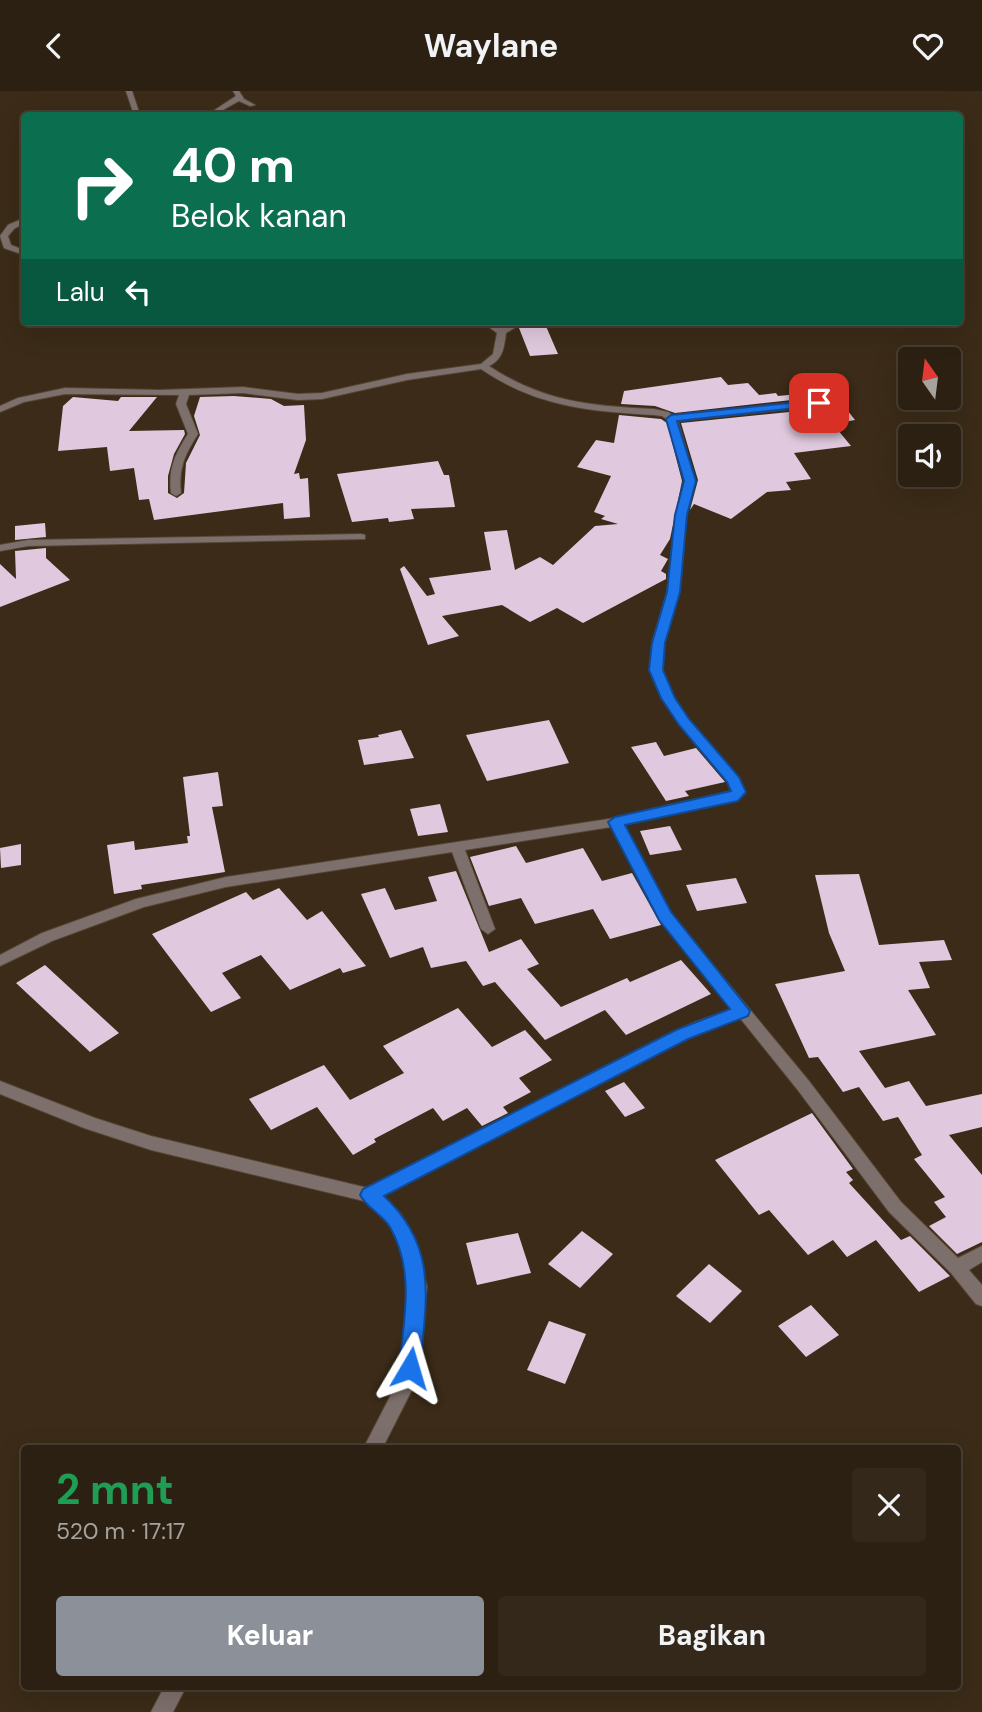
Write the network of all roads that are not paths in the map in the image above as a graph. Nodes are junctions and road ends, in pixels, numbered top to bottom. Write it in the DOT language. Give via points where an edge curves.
graph roads {
  1 [pos="129,91"];
  2 [pos="238,94"];
  3 [pos="252,105"];
  4 [pos="136,112"];
  5 [pos="214,112"];
  6 [pos="21,222"];
  7 [pos="21,252"];
  8 [pos="492,326"];
  9 [pos="513,326"];
  10 [pos="502,332"];
  11 [pos="482,366"];
  12 [pos="65,391"];
  13 [pos="185,391"];
  14 [pos="0,396"];
  15 [pos="819,403"];
  16 [pos="0,409"];
  17 [pos="671,419"];
  18 [pos="176,493"];
  19 [pos="361,537"];
  20 [pos="0,548"];
  21 [pos="615,822"];
  22 [pos="456,845"];
  23 [pos="488,929"];
  24 [pos="0,961"];
  25 [pos="742,1011"];
  26 [pos="0,1087"];
  27 [pos="369,1195"];
  28 [pos="982,1253"];
  29 [pos="957,1268"];
  30 [pos="982,1298"];
  31 [pos="374,1445"];
  32 [pos="173,1690"];
  33 [pos="162,1712"];
  1 -- 4 [label="street"];
  2 -- 3 [label="street"];
  2 -- 5 [label="street"];
  6 -- 7 [label="street" via="11,227 4,242"];
  8 -- 10 [label="street"];
  9 -- 10 [label="street"];
  10 -- 11 [label="street" via="498,354"];
  11 -- 13 [label="street" via="308,397 243,390"];
  11 -- 17 [label="street" via="505,382 555,403 654,412"];
  12 -- 13 [label="street"];
  12 -- 14 [label="street"];
  12 -- 16 [label="street"];
  13 -- 18 [label="street" via="181,404 193,435 176,459"];
  15 -- 17 [label="street"];
  17 -- 21 [label="street" via="690,481 656,670 684,722 739,792 733,798"];
  19 -- 20 [label="street" via="28,543"];
  21 -- 22 [label="street"];
  21 -- 25 [label="street" via="665,916"];
  22 -- 23 [label="street"];
  22 -- 24 [label="street" via="226,882 141,903 47,937"];
  25 -- 27 [label="street" via="664,1043"];
  25 -- 29 [label="street" via="895,1207"];
  26 -- 27 [label="street" via="151,1143"];
  27 -- 31 [label="street" via="395,1219 411,1251 418,1287 407,1382"];
  28 -- 29 [label="street"];
  29 -- 30 [label="street"];
  32 -- 33 [label="street"];
}
